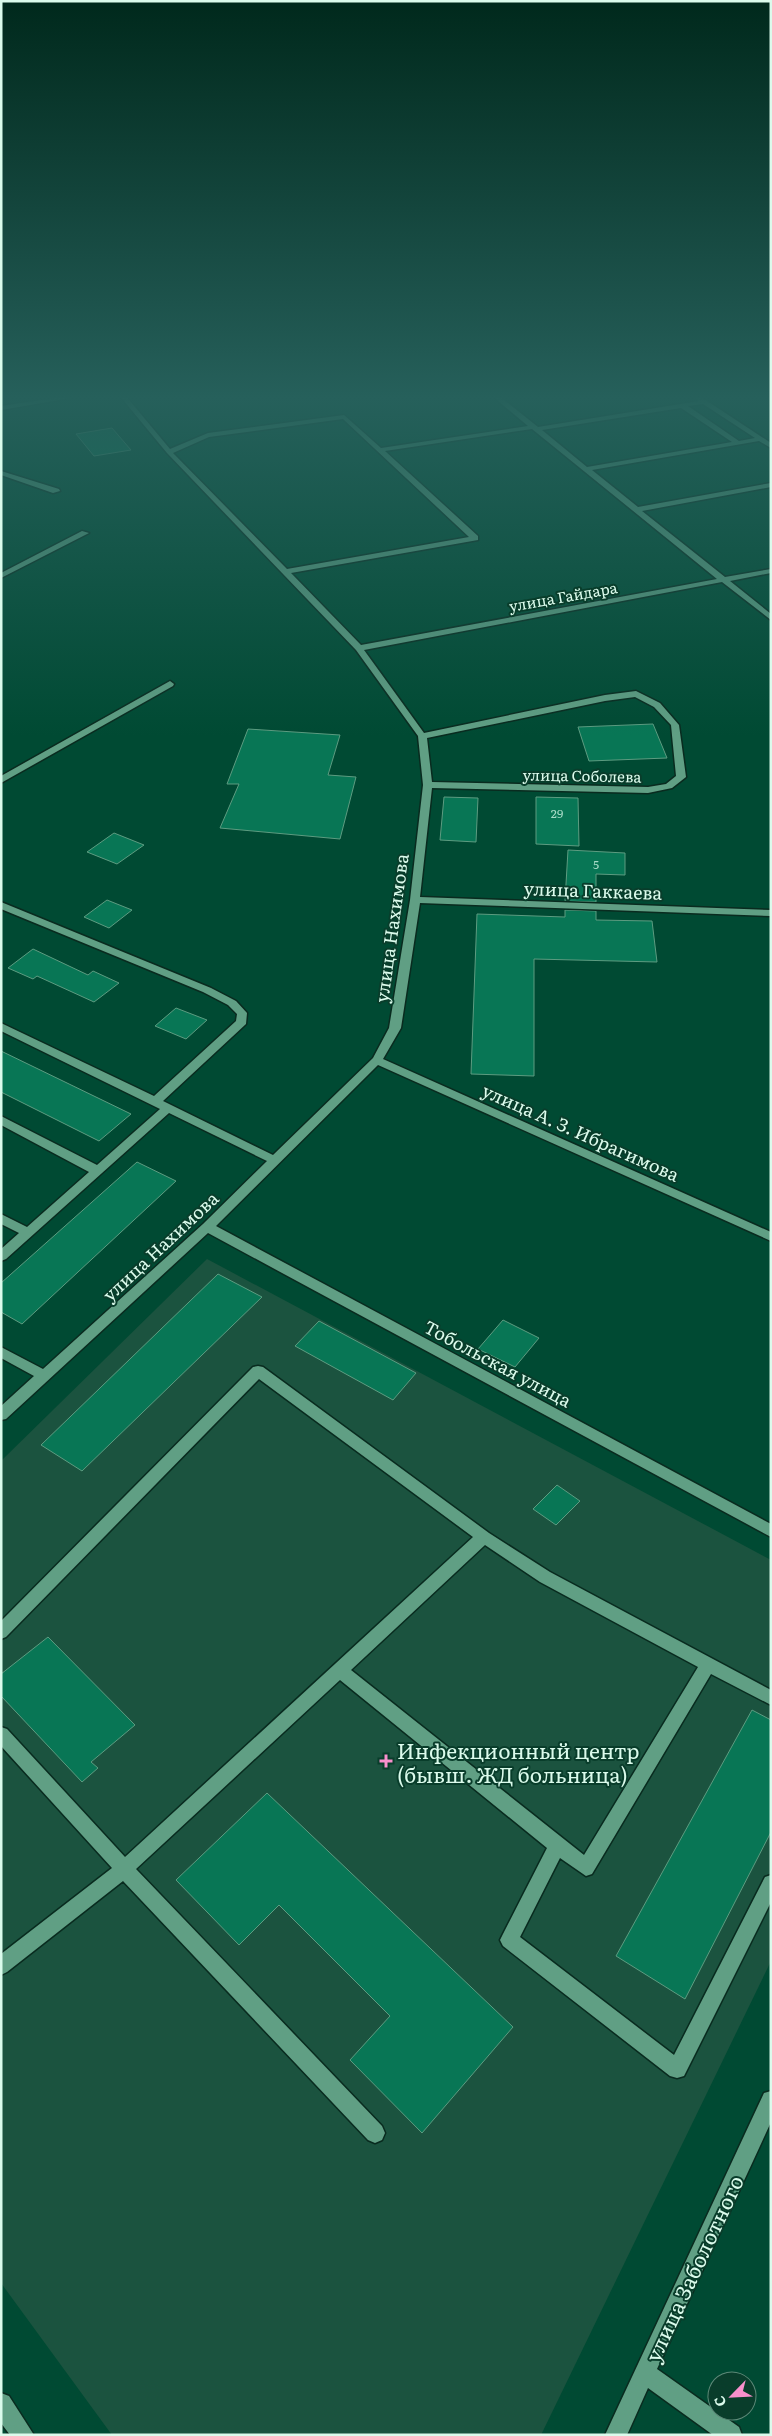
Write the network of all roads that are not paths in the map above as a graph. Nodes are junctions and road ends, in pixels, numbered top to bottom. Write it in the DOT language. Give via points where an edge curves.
graph roads {
  1 [pos="224,509"];
  2 [pos="443,509"];
  3 [pos="646,509"];
  4 [pos="639,510"];
  5 [pos="84,533"];
  6 [pos="771,571"];
  7 [pos="285,572"];
  8 [pos="1,576"];
  9 [pos="724,580"];
  10 [pos="771,618"];
  11 [pos="359,648"];
  12 [pos="170,684"];
  13 [pos="422,736"];
  14 [pos="3,778"];
  15 [pos="428,785"];
  16 [pos="415,900"];
  17 [pos="1,905"];
  18 [pos="771,913"];
  19 [pos="1,1026"];
  20 [pos="377,1060"];
  21 [pos="156,1102"];
  22 [pos="168,1108"];
  23 [pos="1,1120"];
  24 [pos="274,1160"];
  25 [pos="98,1171"];
  26 [pos="1,1218"];
  27 [pos="207,1227"];
  28 [pos="28,1232"];
  29 [pos="771,1237"];
  30 [pos="1,1256"];
  31 [pos="1,1352"];
  32 [pos="45,1376"];
  33 [pos="1,1415"];
  34 [pos="771,1531"];
  35 [pos="484,1537"];
  36 [pos="1,1632"];
  37 [pos="708,1664"];
  38 [pos="340,1670"];
  39 [pos="771,1698"];
  40 [pos="1,1734"];
  41 [pos="558,1846"];
  42 [pos="124,1870"];
  43 [pos="771,1883"];
  44 [pos="1,1966"];
  45 [pos="771,2100"];
  46 [pos="375,2133"];
  47 [pos="645,2373"];
  48 [pos="1,2404"];
  49 [pos="23,2435"];
  50 [pos="616,2435"];
  51 [pos="731,2435"];
  1 -- 7 [label="street, улица Нахимова"];
  2 -- 7 [label="street" via="475,538"];
  3 -- 4 [label="street"];
  4 -- 9 [label="street"];
  5 -- 8 [label="street"];
  6 -- 9 [label="street, улица Гайдара"];
  7 -- 11 [label="street, улица Нахимова"];
  9 -- 10 [label="street"];
  9 -- 11 [label="street, улица Гайдара"];
  11 -- 13 [label="street, улица Нахимова"];
  12 -- 14 [label="street"];
  13 -- 15 [label="street, улица Нахимова"];
  13 -- 15 [label="street, улица Соболева" via="636,694 657,705 675,726 681,766 681,777 670,786 648,790"];
  15 -- 16 [label="street, улица Нахимова"];
  16 -- 18 [label="street, улица Гаккаева"];
  16 -- 20 [label="street, улица Нахимова" via="395,1028"];
  17 -- 21 [label="street" via="207,990 232,1003 242,1013 242,1022"];
  19 -- 21 [label="street"];
  20 -- 24 [label="street, улица Нахимова"];
  20 -- 29 [label="street, улица А. З. Ибрагимова"];
  21 -- 22 [label="street"];
  22 -- 24 [label="street"];
  22 -- 25 [label="street"];
  23 -- 25 [label="street"];
  24 -- 27 [label="street, улица Нахимова"];
  25 -- 28 [label="street"];
  26 -- 28 [label="street"];
  27 -- 32 [label="street, улица Нахимова"];
  27 -- 34 [label="street, Тобольская улица"];
  28 -- 30 [label="street"];
  31 -- 32 [label="street"];
  32 -- 33 [label="street, улица Нахимова"];
  35 -- 36 [label="street" via="258,1371"];
  35 -- 37 [label="street" via="545,1577"];
  35 -- 38 [label="street"];
  37 -- 39 [label="street"];
  37 -- 41 [label="street" via="586,1868"];
  38 -- 41 [label="street"];
  38 -- 42 [label="street"];
  40 -- 42 [label="street"];
  41 -- 43 [label="street" via="509,1940 677,2069"];
  42 -- 44 [label="street"];
  42 -- 46 [label="street"];
  45 -- 47 [label="street, улица Заболотного"];
  47 -- 50 [label="street, улица Заболотного"];
  47 -- 51 [label="street"];
  48 -- 49 [label="street"];
}
